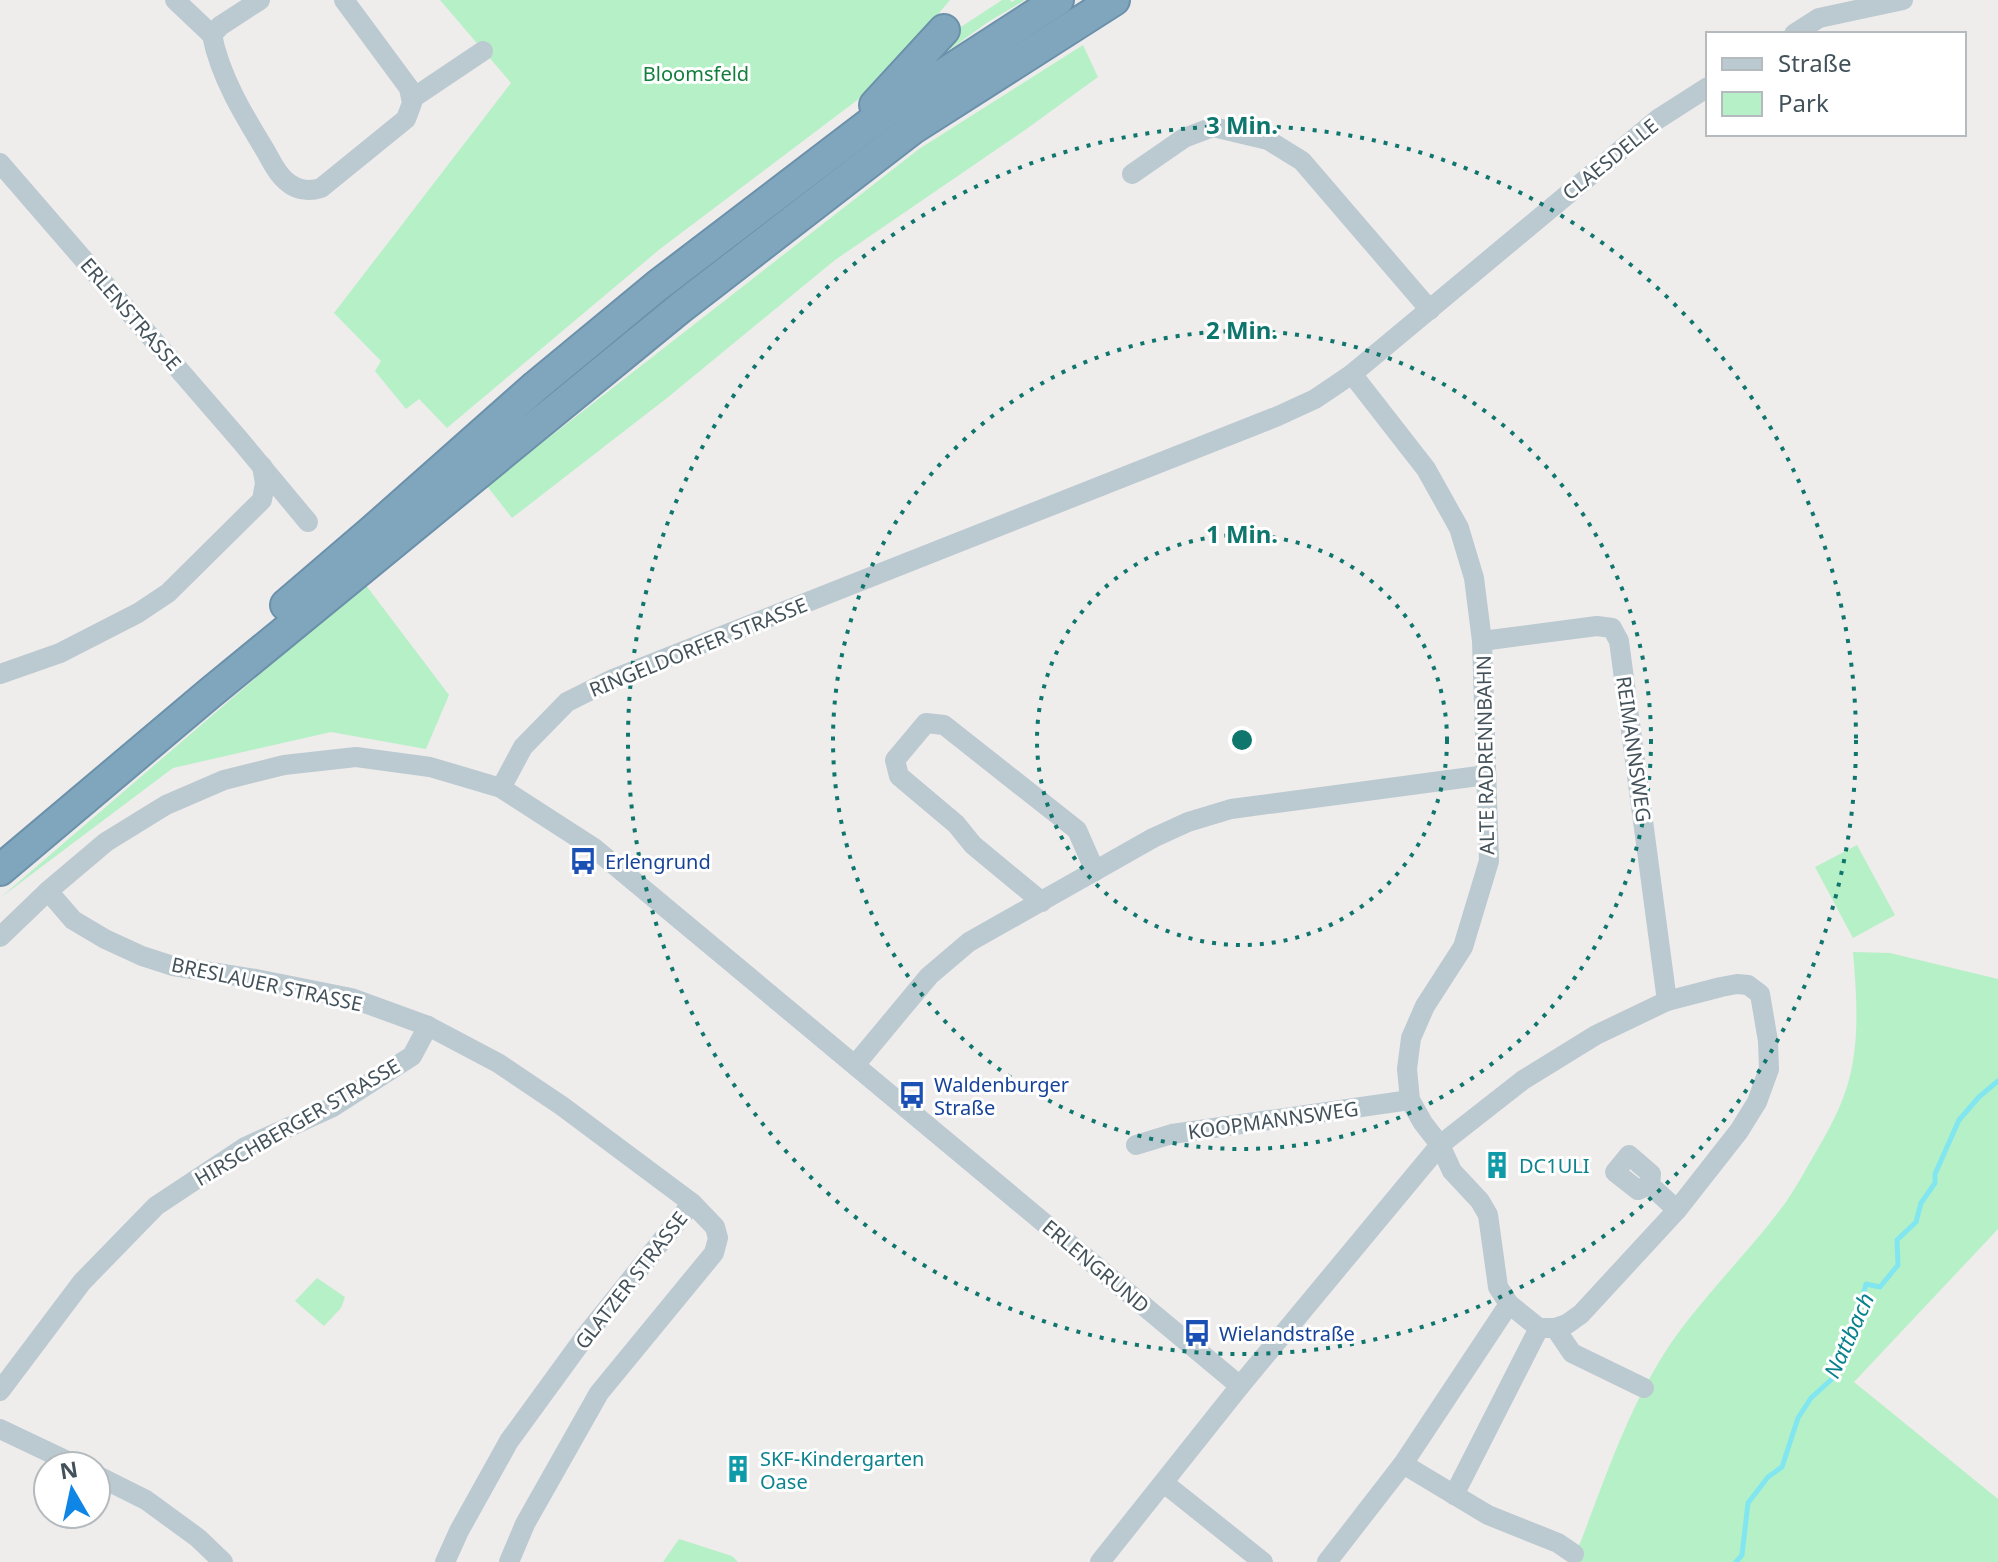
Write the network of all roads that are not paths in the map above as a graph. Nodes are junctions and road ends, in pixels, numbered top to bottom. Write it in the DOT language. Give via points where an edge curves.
graph roads {
  1 [pos="175,0"];
  2 [pos="260,0"];
  3 [pos="344,0"];
  4 [pos="1058,0"];
  5 [pos="1114,0"];
  6 [pos="1903,0"];
  7 [pos="944,30"];
  8 [pos="1797,32"];
  9 [pos="212,35"];
  10 [pos="483,51"];
  11 [pos="1706,88"];
  12 [pos="413,98"];
  13 [pos="852,137"];
  14 [pos="0,163"];
  15 [pos="1132,174"];
  16 [pos="1516,237"];
  17 [pos="1430,310"];
  18 [pos="1352,374"];
  19 [pos="262,466"];
  20 [pos="308,522"];
  21 [pos="1482,641"];
  22 [pos="0,674"];
  23 [pos="1486,775"];
  24 [pos="501,788"];
  25 [pos="0,845"];
  26 [pos="0,870"];
  27 [pos="1095,871"];
  28 [pos="48,891"];
  29 [pos="1042,902"];
  30 [pos="0,937"];
  31 [pos="1667,1001"];
  32 [pos="428,1026"];
  33 [pos="855,1065"];
  34 [pos="1410,1100"];
  35 [pos="1136,1145"];
  36 [pos="1440,1145"];
  37 [pos="1650,1185"];
  38 [pos="692,1203"];
  39 [pos="1677,1210"];
  40 [pos="1509,1304"];
  41 [pos="1547,1328"];
  42 [pos="1240,1386"];
  43 [pos="1644,1388"];
  44 [pos="0,1391"];
  45 [pos="0,1429"];
  46 [pos="44,1450"];
  47 [pos="1403,1464"];
  48 [pos="112,1483"];
  49 [pos="1164,1483"];
  50 [pos="1454,1495"];
  51 [pos="1574,1554"];
  52 [pos="223,1562"];
  53 [pos="445,1562"];
  54 [pos="509,1562"];
  55 [pos="1100,1562"];
  56 [pos="1263,1562"];
  57 [pos="1327,1562"];
  1 -- 9 [label="street"];
  2 -- 9 [label="street"];
  3 -- 12 [label="street"];
  4 -- 13 [label="highway"];
  5 -- 26 [label="highway" via="912,129 680,308"];
  6 -- 8 [label="street" via="1819,18"];
  7 -- 13 [label="highway"];
  9 -- 12 [label="street" via="248,122 280,175 298,188 321,188 406,119"];
  10 -- 12 [label="street"];
  11 -- 16 [label="street, CLAESDELLE" via="1658,119"];
  13 -- 25 [label="highway" via="536,386"];
  14 -- 19 [label="street, ERLENSTRASSE"];
  15 -- 17 [label="street" via="1184,138 1213,127 1268,140 1302,161"];
  16 -- 17 [label="street, RINGELDORFER STRASSE"];
  17 -- 18 [label="street, RINGELDORFER STRASSE"];
  18 -- 21 [label="street, ALTE RADRENNBAHN" via="1426,469 1459,528 1474,578"];
  18 -- 24 [label="street, RINGELDORFER STRASSE" via="1278,416 613,679 567,702 523,747"];
  19 -- 20 [label="street, ERLENSTRASSE"];
  19 -- 22 [label="street" via="262,500 168,593 60,653"];
  21 -- 23 [label="street, ALTE RADRENNBAHN"];
  21 -- 31 [label="street, REIMANNSWEG" via="1597,626 1612,628 1619,641"];
  23 -- 27 [label="street" via="1231,809 1188,822"];
  23 -- 34 [label="street, ALTE RADRENNBAHN" via="1489,861 1463,947 1411,1038"];
  24 -- 28 [label="street" via="430,767 356,757 284,765 224,780 166,805 106,842"];
  24 -- 33 [label="street, ERLENGRUND" via="594,848"];
  27 -- 29 [label="street"];
  27 -- 29 [label="street" via="1077,830 944,725 926,723 895,760 899,776"];
  28 -- 30 [label="street"];
  28 -- 32 [label="street, BRESLAUER STRASSE" via="73,920 142,956 351,998"];
  29 -- 33 [label="street" via="969,942 929,976"];
  31 -- 36 [label="street" via="1596,1035 1523,1080"];
  31 -- 39 [label="street" via="1748,985 1760,994 1768,1041 1769,1069 1757,1102"];
  32 -- 38 [label="street, BRESLAUER STRASSE" via="498,1063"];
  32 -- 44 [label="street, HIRSCHBERGER STRASSE" via="412,1056 331,1108 245,1147 156,1206 82,1282"];
  33 -- 42 [label="street, ERLENGRUND"];
  34 -- 35 [label="street, KOOPMANNSWEG" via="1172,1134"];
  34 -- 36 [label="street, ALTE RADRENNBAHN"];
  36 -- 40 [label="street, ALTE RADRENNBAHN" via="1452,1171 1488,1215 1498,1287"];
  36 -- 42 [label="street"];
  37 -- 39 [label="street"];
  38 -- 53 [label="street, GLATZER STRASSE" via="509,1441"];
  38 -- 54 [label="street, GLATZER STRASSE" via="715,1227 714,1253 599,1393"];
  39 -- 41 [label="street" via="1581,1314"];
  40 -- 41 [label="street"];
  40 -- 47 [label="street"];
  41 -- 43 [label="street" via="1572,1353"];
  41 -- 50 [label="street"];
  42 -- 49 [label="street"];
  45 -- 46 [label="street"];
  47 -- 50 [label="street"];
  47 -- 57 [label="street"];
  48 -- 52 [label="street" via="146,1500"];
  49 -- 55 [label="street"];
  49 -- 56 [label="street"];
  50 -- 51 [label="street"];
}
